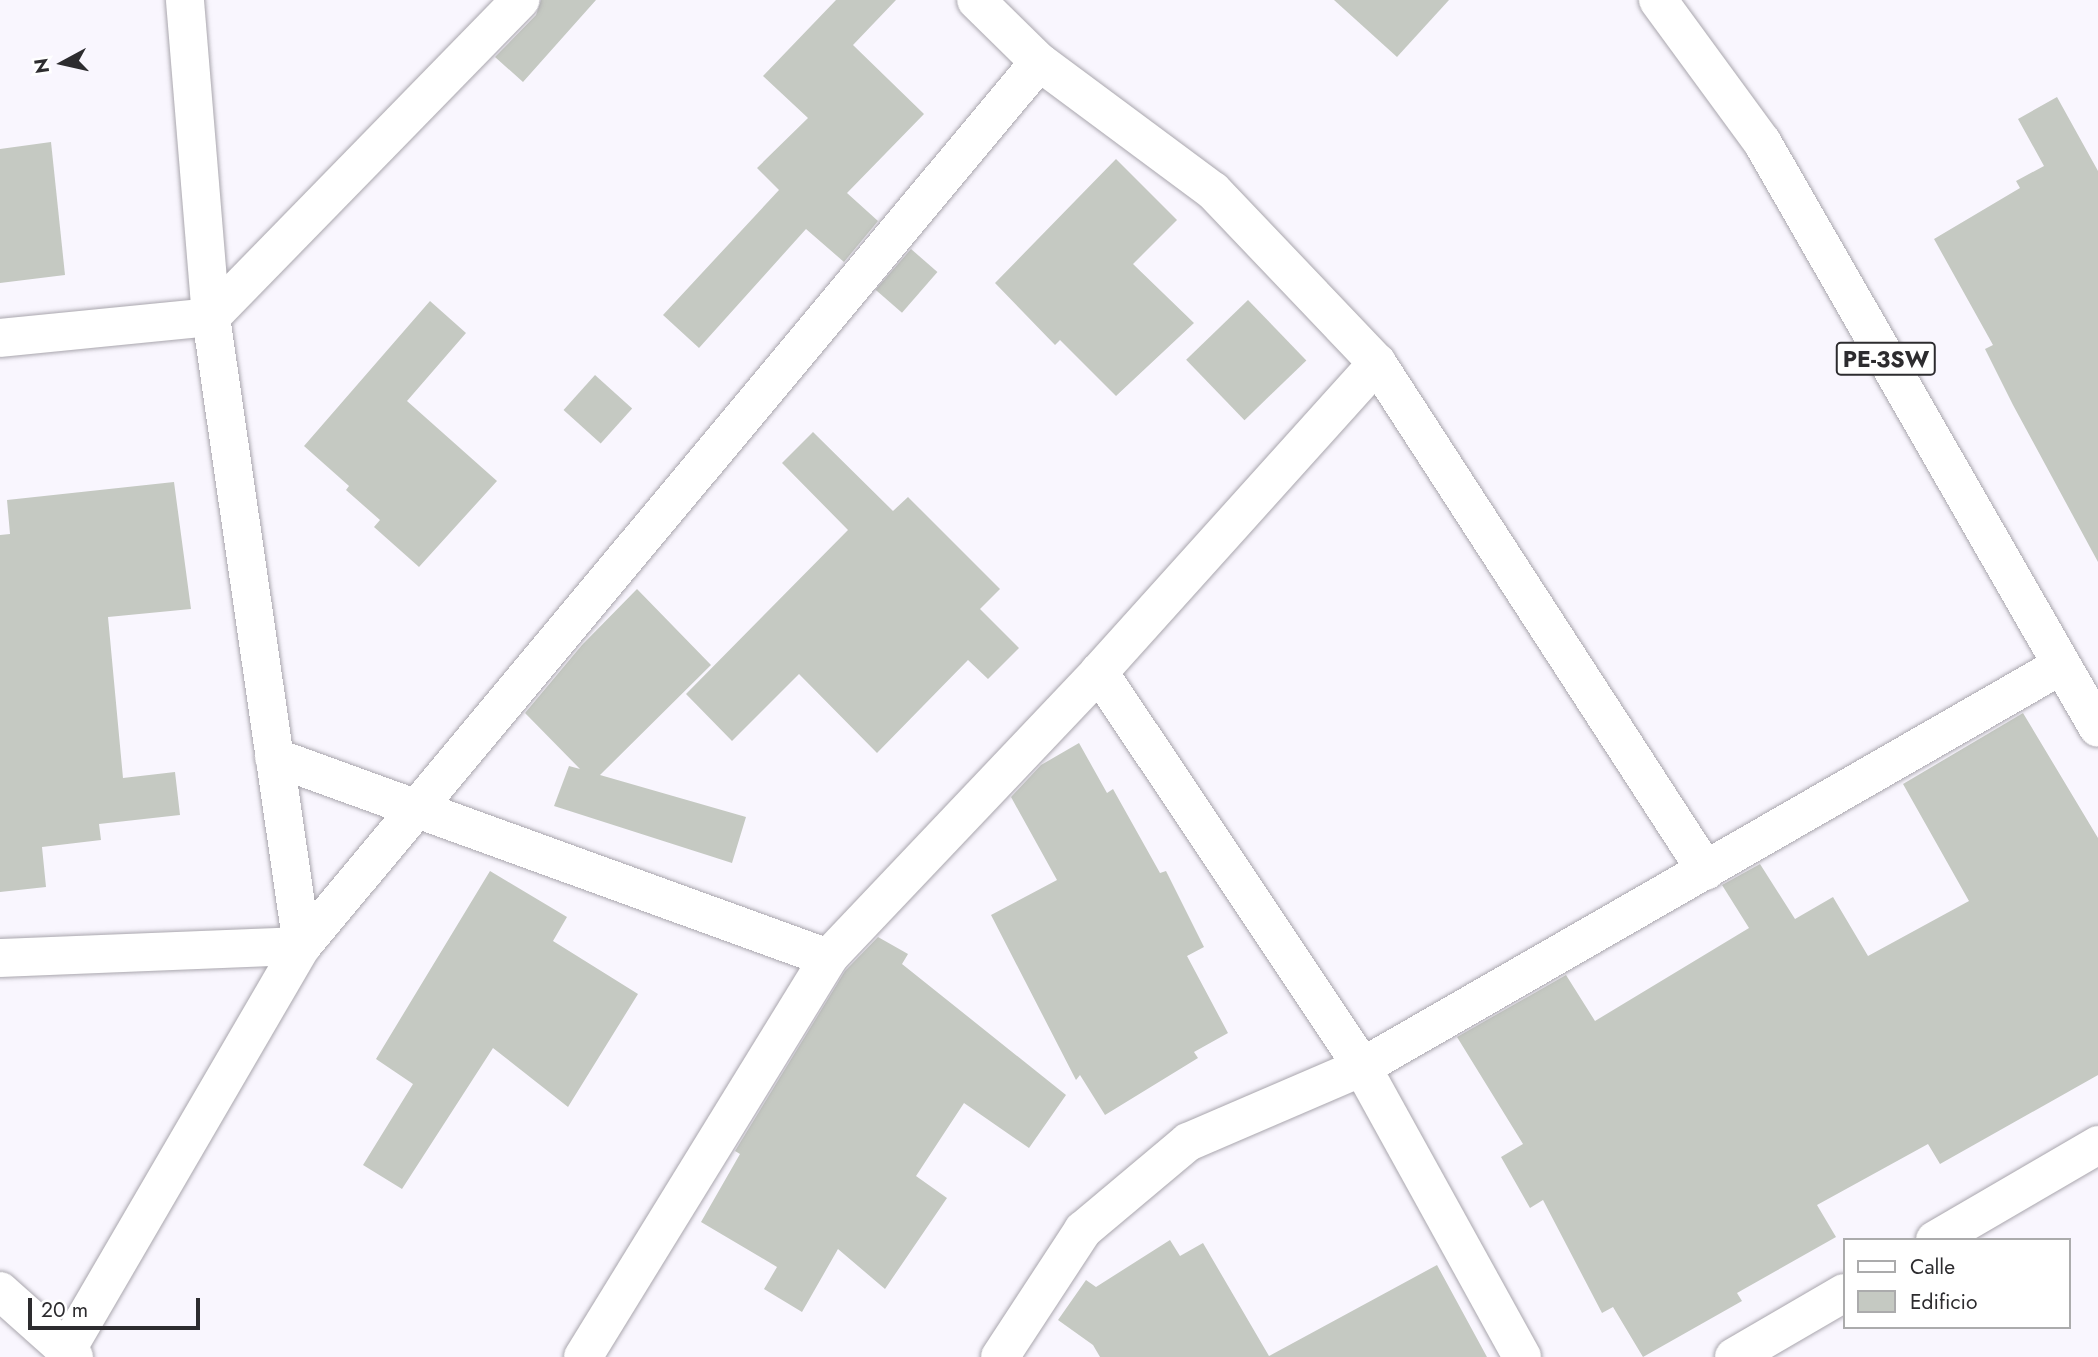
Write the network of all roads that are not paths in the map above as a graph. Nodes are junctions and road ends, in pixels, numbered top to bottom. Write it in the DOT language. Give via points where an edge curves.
graph roads {
  1 [pos="185,0"];
  2 [pos="520,0"];
  3 [pos="975,0"];
  4 [pos="1658,0"];
  5 [pos="1040,62"];
  6 [pos="211,317"];
  7 [pos="0,338"];
  8 [pos="1377,363"];
  9 [pos="2062,665"];
  10 [pos="1099,672"];
  11 [pos="2098,727"];
  12 [pos="274,757"];
  13 [pos="415,811"];
  14 [pos="1706,871"];
  15 [pos="302,946"];
  16 [pos="0,958"];
  17 [pos="828,958"];
  18 [pos="1362,1067"];
  19 [pos="2098,1145"];
  20 [pos="1938,1238"];
  21 [pos="0,1291"];
  22 [pos="1842,1294"];
  23 [pos="70,1354"];
  24 [pos="583,1357"];
  25 [pos="1000,1357"];
  26 [pos="1522,1357"];
  27 [pos="1734,1357"];
  1 -- 6 [label="street"];
  2 -- 6 [label="street"];
  3 -- 5 [label="street"];
  4 -- 9 [label="street, PE-3SW" via="1762,142"];
  5 -- 8 [label="street" via="1213,191"];
  5 -- 13 [label="street"];
  6 -- 7 [label="street"];
  6 -- 12 [label="street"];
  8 -- 10 [label="street"];
  8 -- 14 [label="street"];
  9 -- 11 [label="street, PE-3SW"];
  9 -- 14 [label="street"];
  10 -- 17 [label="street"];
  10 -- 18 [label="street"];
  12 -- 13 [label="street"];
  12 -- 15 [label="street"];
  13 -- 15 [label="street"];
  13 -- 17 [label="street"];
  14 -- 18 [label="street"];
  15 -- 16 [label="street"];
  15 -- 23 [label="street"];
  17 -- 24 [label="street"];
  18 -- 25 [label="street" via="1188,1142 1083,1230"];
  18 -- 26 [label="street"];
  19 -- 20 [label="street"];
  21 -- 23 [label="street"];
  22 -- 27 [label="street"];
}
